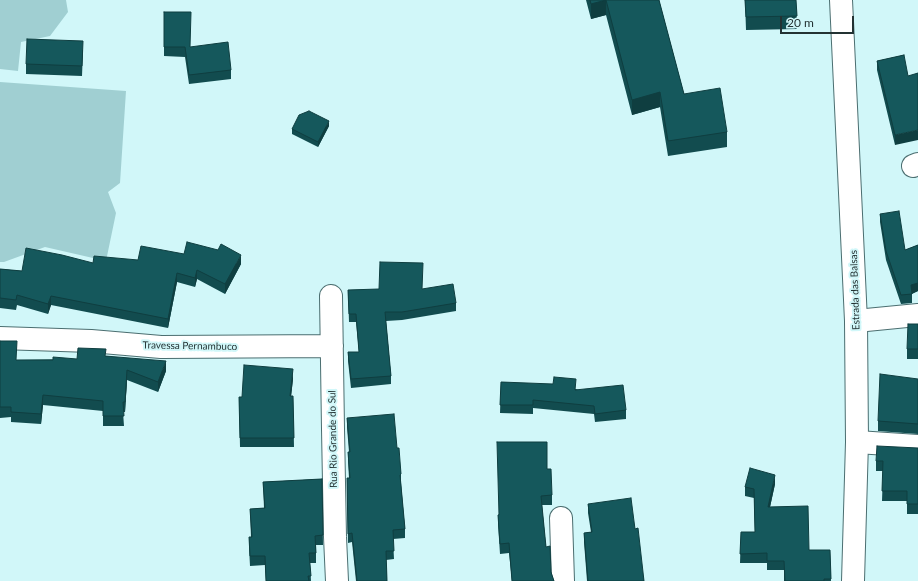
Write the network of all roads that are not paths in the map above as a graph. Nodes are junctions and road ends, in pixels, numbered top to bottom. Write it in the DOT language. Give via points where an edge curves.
graph roads {
  1 [pos="841,0"];
  2 [pos="331,296"];
  3 [pos="918,315"];
  4 [pos="856,321"];
  5 [pos="0,338"];
  6 [pos="332,346"];
  7 [pos="857,442"];
  8 [pos="918,446"];
  9 [pos="561,518"];
  10 [pos="337,581"];
  11 [pos="562,581"];
  12 [pos="853,581"];
  1 -- 4 [label="street, Estrada das Balsas"];
  2 -- 6 [label="street, Rua Rio Grande do Sul"];
  3 -- 4 [label="street"];
  4 -- 7 [label="street, Estrada das Balsas"];
  5 -- 6 [label="street, Travessa Pernambuco" via="91,341 161,347"];
  6 -- 10 [label="street, Rua Rio Grande do Sul"];
  7 -- 8 [label="street"];
  7 -- 12 [label="street, Estrada das Balsas"];
  9 -- 11 [label="street"];
}
